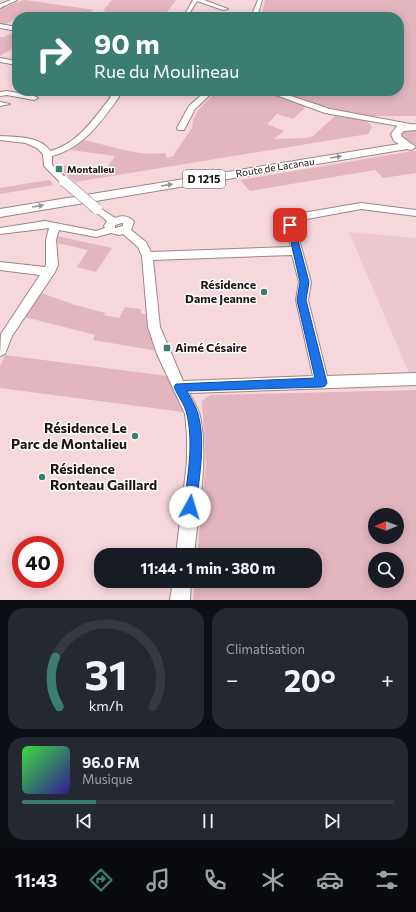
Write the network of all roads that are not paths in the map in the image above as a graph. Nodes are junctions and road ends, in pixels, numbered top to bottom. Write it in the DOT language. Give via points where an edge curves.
graph roads {
  1 [pos="11,0"];
  2 [pos="15,0"];
  3 [pos="194,0"];
  4 [pos="199,0"];
  5 [pos="260,0"];
  6 [pos="0,5"];
  7 [pos="225,9"];
  8 [pos="186,12"];
  9 [pos="256,12"];
  10 [pos="0,26"];
  11 [pos="12,28"];
  12 [pos="0,60"];
  13 [pos="12,62"];
  14 [pos="0,94"];
  15 [pos="12,94"];
  16 [pos="23,96"];
  17 [pos="114,96"];
  18 [pos="205,96"];
  19 [pos="284,96"];
  20 [pos="34,98"];
  21 [pos="387,122"];
  22 [pos="413,126"];
  23 [pos="181,128"];
  24 [pos="396,134"];
  25 [pos="0,138"];
  26 [pos="412,147"];
  27 [pos="47,154"];
  28 [pos="0,203"];
  29 [pos="0,213"];
  30 [pos="416,213"];
  31 [pos="54,225"];
  32 [pos="112,225"];
  33 [pos="0,231"];
  34 [pos="297,251"];
  35 [pos="147,256"];
  36 [pos="0,266"];
  37 [pos="49,272"];
  38 [pos="0,350"];
  39 [pos="416,379"];
  40 [pos="322,383"];
  41 [pos="179,387"];
  42 [pos="186,548"];
  43 [pos="181,588"];
  44 [pos="180,600"];
  1 -- 6 [label="street"];
  2 -- 6 [label="street"];
  3 -- 8 [label="street" via="187,7"];
  4 -- 7 [label="street"];
  5 -- 9 [label="street"];
  10 -- 11 [label="street"];
  12 -- 13 [label="street"];
  14 -- 15 [label="street"];
  16 -- 20 [label="street"];
  17 -- 27 [label="street" via="86,134 72,146"];
  18 -- 23 [label="street" via="192,108"];
  19 -- 21 [label="street" via="328,111"];
  21 -- 22 [label="street"];
  21 -- 24 [label="street"];
  22 -- 24 [label="main road, Route de Lacanau" via="401,128"];
  24 -- 26 [label="main road, Route de Lacanau"];
  24 -- 28 [label="main road, Route de Lacanau / D 1215"];
  25 -- 27 [label="street" via="37,144 44,148"];
  29 -- 26 [label="main road, Route de Lacanau / D 1215, one-way"];
  27 -- 32 [label="street, bridge" via="48,166"];
  30 -- 34 [label="street" via="361,206 295,217 290,225"];
  31 -- 32 [label="street" via="96,234"];
  31 -- 33 [label="street" via="32,225"];
  31 -- 37 [label="street" via="51,240 54,258"];
  32 -- 35 [label="street" via="116,232 125,230 142,245"];
  34 -- 35 [label="street"];
  34 -- 40 [label="street" via="305,282 302,300"];
  35 -- 41 [label="street" via="154,327"];
  36 -- 37 [label="street"];
  37 -- 38 [label="street" via="7,334"];
  39 -- 40 [label="street"];
  40 -- 41 [label="street"];
  41 -- 42 [label="street" via="192,414 195,434 195,462"];
  43 -- 44 [label="street"];
}
